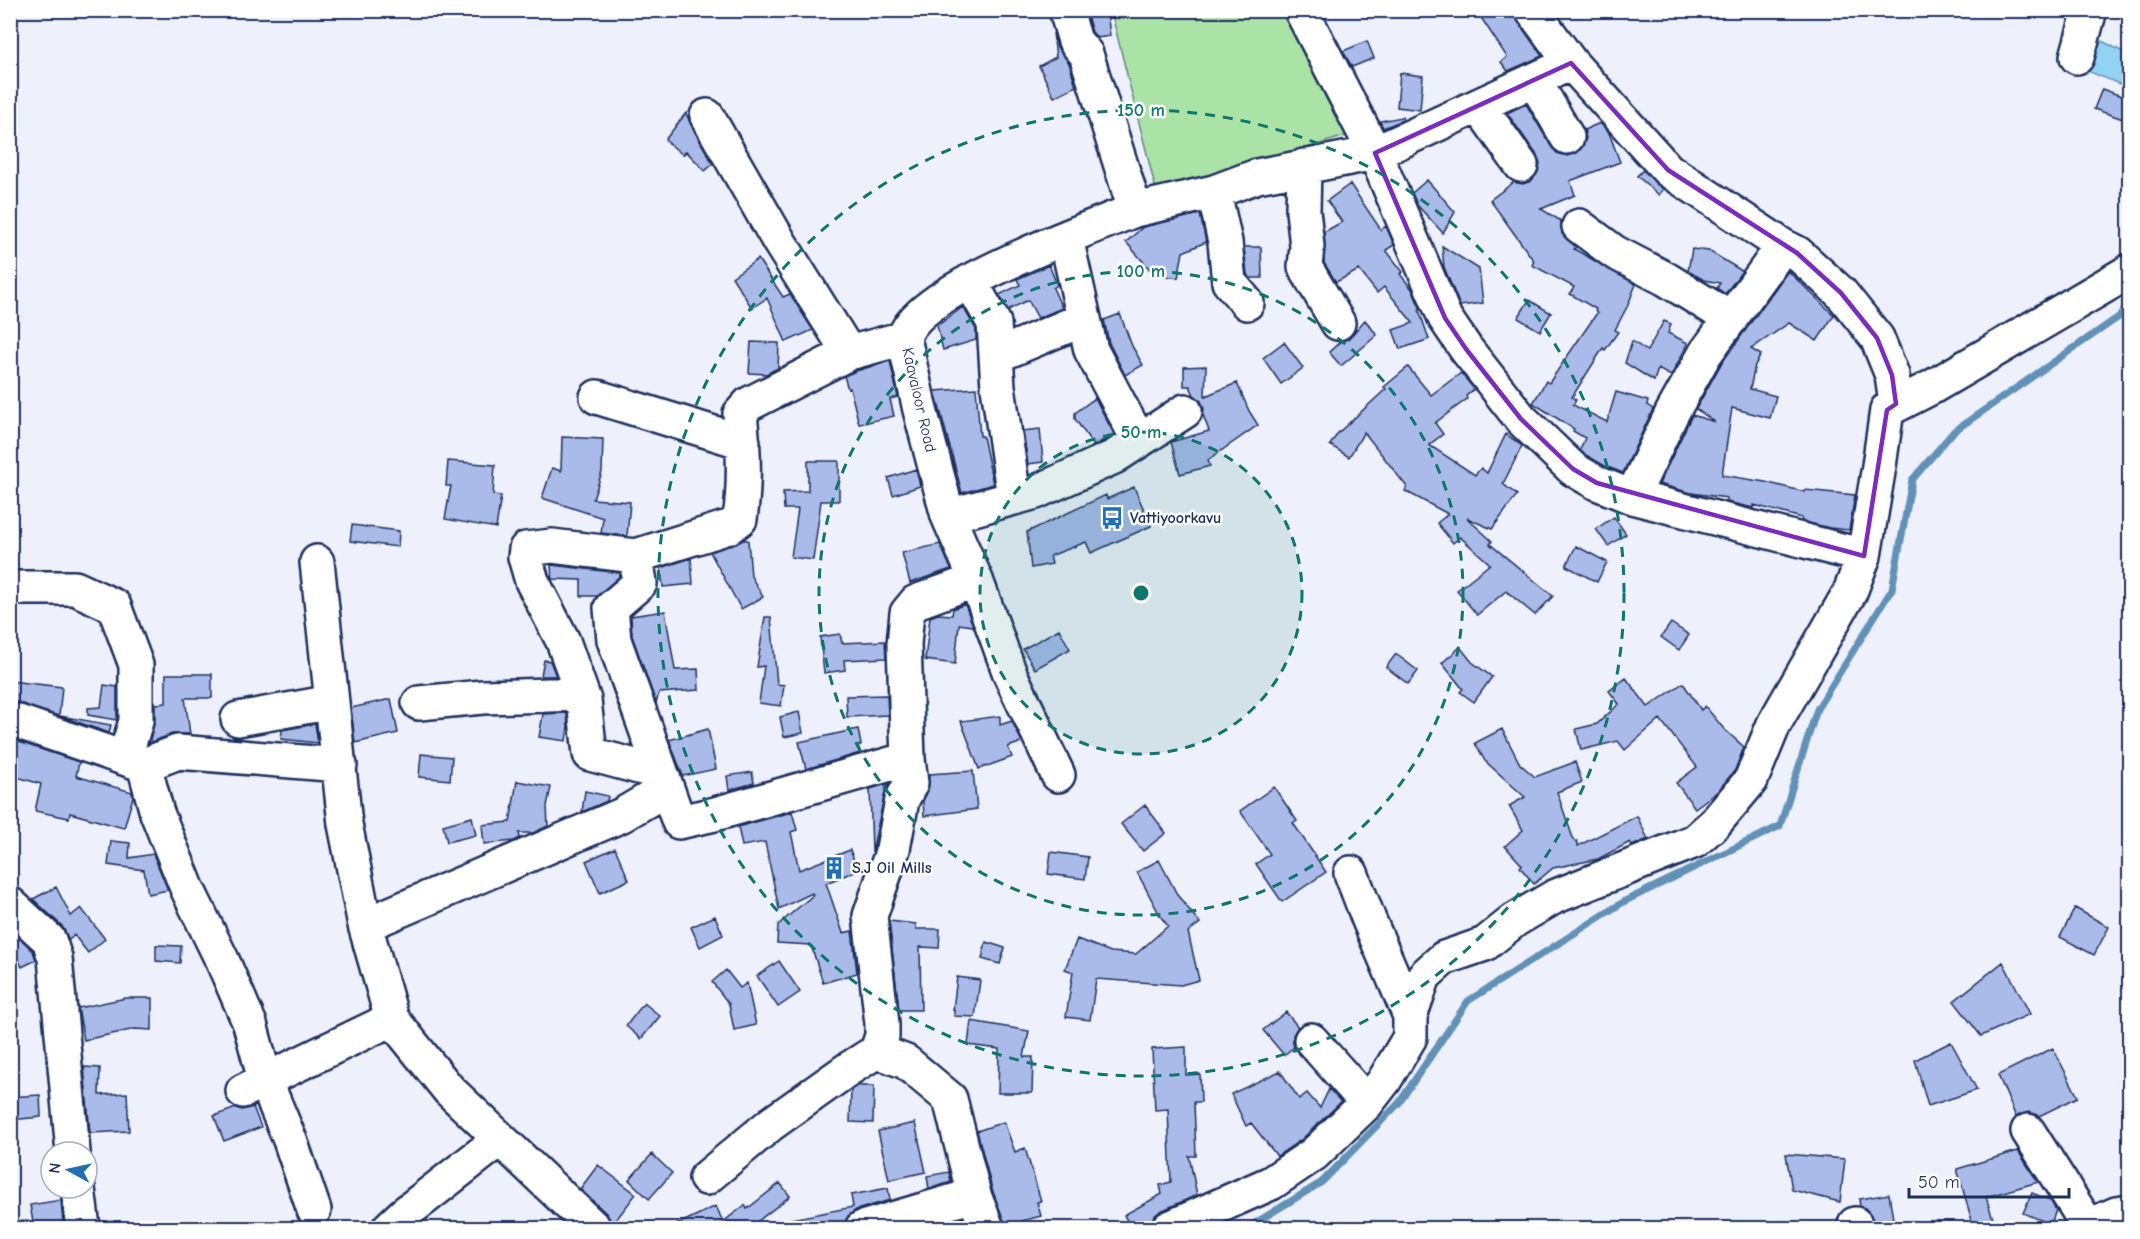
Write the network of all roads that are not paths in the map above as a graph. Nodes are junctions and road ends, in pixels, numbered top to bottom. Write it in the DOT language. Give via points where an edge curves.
graph roads {
  1 [pos="1066,10"];
  2 [pos="1300,10"];
  3 [pos="1532,10"];
  4 [pos="2090,10"];
  5 [pos="2077,57"];
  6 [pos="1571,63"];
  7 [pos="1534,80"];
  8 [pos="1479,106"];
  9 [pos="707,116"];
  10 [pos="1567,137"];
  11 [pos="1375,153"];
  12 [pos="1521,165"];
  13 [pos="1304,166"];
  14 [pos="1214,192"];
  15 [pos="1135,210"];
  16 [pos="1580,226"];
  17 [pos="1066,238"];
  18 [pos="1783,246"];
  19 [pos="2130,271"];
  20 [pos="970,281"];
  21 [pos="1247,303"];
  22 [pos="1084,319"];
  23 [pos="1731,319"];
  24 [pos="1338,323"];
  25 [pos="904,338"];
  26 [pos="849,353"];
  27 [pos="996,356"];
  28 [pos="597,397"];
  29 [pos="1896,404"];
  30 [pos="1185,411"];
  31 [pos="1139,441"];
  32 [pos="743,442"];
  33 [pos="1632,497"];
  34 [pos="1014,498"];
  35 [pos="948,516"];
  36 [pos="636,556"];
  37 [pos="1864,556"];
  38 [pos="317,562"];
  39 [pos="976,580"];
  40 [pos="16,588"];
  41 [pos="582,694"];
  42 [pos="332,702"];
  43 [pos="419,704"];
  44 [pos="10,719"];
  45 [pos="238,719"];
  46 [pos="908,759"];
  47 [pos="134,761"];
  48 [pos="340,765"];
  49 [pos="1058,775"];
  50 [pos="663,781"];
  51 [pos="1352,873"];
  52 [pos="10,904"];
  53 [pos="365,925"];
  54 [pos="1410,1016"];
  55 [pos="392,1018"];
  56 [pos="1311,1040"];
  57 [pos="877,1051"];
  58 [pos="254,1085"];
  59 [pos="1367,1103"];
  60 [pos="2028,1131"];
  61 [pos="500,1139"];
  62 [pos="72,1140"];
  63 [pos="706,1178"];
  64 [pos="974,1195"];
  65 [pos="80,1200"];
  66 [pos="314,1210"];
  67 [pos="2130,1212"];
  68 [pos="83,1228"];
  69 [pos="389,1228"];
  70 [pos="594,1228"];
  71 [pos="861,1228"];
  72 [pos="987,1228"];
  73 [pos="1169,1228"];
  74 [pos="2087,1228"];
  1 -- 15 [label="street" via="1075,41 1086,54"];
  2 -- 11 [label="street"];
  3 -- 6 [label="street"];
  4 -- 5 [label="street"];
  6 -- 7 [label="street, Kaavaloor Road"];
  6 -- 18 [label="street" via="1668,170"];
  7 -- 8 [label="street, Kaavaloor Road"];
  7 -- 10 [label="street"];
  8 -- 11 [label="street, Kaavaloor Road"];
  8 -- 12 [label="street"];
  9 -- 26 [label="street"];
  11 -- 13 [label="street, Kaavaloor Road"];
  11 -- 33 [label="street" via="1445,318 1466,349 1521,419 1573,469"];
  13 -- 14 [label="street, Kaavaloor Road" via="1257,176"];
  13 -- 24 [label="street" via="1305,267"];
  14 -- 15 [label="street, Kaavaloor Road"];
  14 -- 21 [label="street" via="1225,242 1228,282"];
  15 -- 17 [label="street, Kaavaloor Road"];
  16 -- 23 [label="street" via="1614,252"];
  17 -- 20 [label="street, Kaavaloor Road"];
  17 -- 22 [label="street"];
  18 -- 23 [label="street"];
  18 -- 29 [label="street" via="1797,253 1841,293 1877,338 1892,375"];
  19 -- 29 [label="street" via="1932,387"];
  20 -- 25 [label="street, Kaavaloor Road" via="918,317 907,328"];
  20 -- 27 [label="street" via="994,323"];
  22 -- 27 [label="street"];
  22 -- 31 [label="street" via="1091,350"];
  23 -- 33 [label="street" via="1705,354 1672,413"];
  25 -- 26 [label="street"];
  25 -- 35 [label="street, Kaavaloor Road"];
  26 -- 32 [label="street" via="749,404 740,414"];
  27 -- 34 [label="street"];
  28 -- 32 [label="street"];
  29 -- 37 [label="street" via="1887,410"];
  30 -- 31 [label="street"];
  31 -- 34 [label="street" via="1105,462"];
  32 -- 36 [label="street" via="740,519 731,526"];
  33 -- 37 [label="street"];
  34 -- 35 [label="street"];
  35 -- 39 [label="street, Kaavaloor Road"];
  36 -- 41 [label="street" via="552,546 526,549 532,581 564,641"];
  36 -- 50 [label="street" via="640,583 611,608 614,640"];
  37 -- 54 [label="street" via="1850,592 1774,724 1751,780 1715,823 1695,841 1554,897 1485,944 1444,958 1424,976"];
  38 -- 42 [label="street"];
  39 -- 46 [label="street" via="916,602 907,613 904,644"];
  39 -- 49 [label="street, Kaavaloor Road" via="1011,674"];
  40 -- 47 [label="street" via="75,588 114,606 136,665"];
  41 -- 43 [label="street" via="483,697"];
  41 -- 50 [label="street" via="590,754"];
  42 -- 45 [label="street"];
  42 -- 48 [label="street"];
  44 -- 47 [label="street"];
  46 -- 50 [label="street" via="679,822"];
  46 -- 57 [label="street" via="911,783 902,800 893,849 870,916 882,1024"];
  47 -- 48 [label="street" via="178,752"];
  47 -- 58 [label="street" via="250,1024"];
  48 -- 53 [label="street" via="345,824"];
  50 -- 53 [label="street" via="622,815"];
  51 -- 54 [label="street"];
  52 -- 62 [label="street" via="49,940 55,958"];
  53 -- 55 [label="street"];
  54 -- 59 [label="street" via="1410,1037"];
  55 -- 58 [label="street"];
  55 -- 61 [label="street" via="448,1090"];
  56 -- 59 [label="street"];
  57 -- 63 [label="street" via="771,1124"];
  57 -- 64 [label="street" via="906,1062 950,1100"];
  58 -- 66 [label="street" via="290,1140"];
  59 -- 73 [label="street" via="1314,1154 1271,1183"];
  60 -- 74 [label="street"];
  61 -- 69 [label="street"];
  61 -- 70 [label="street"];
  64 -- 71 [label="street"];
  64 -- 72 [label="street"];
  65 -- 68 [label="street"];
  67 -- 74 [label="street" via="2116,1214"];
}
